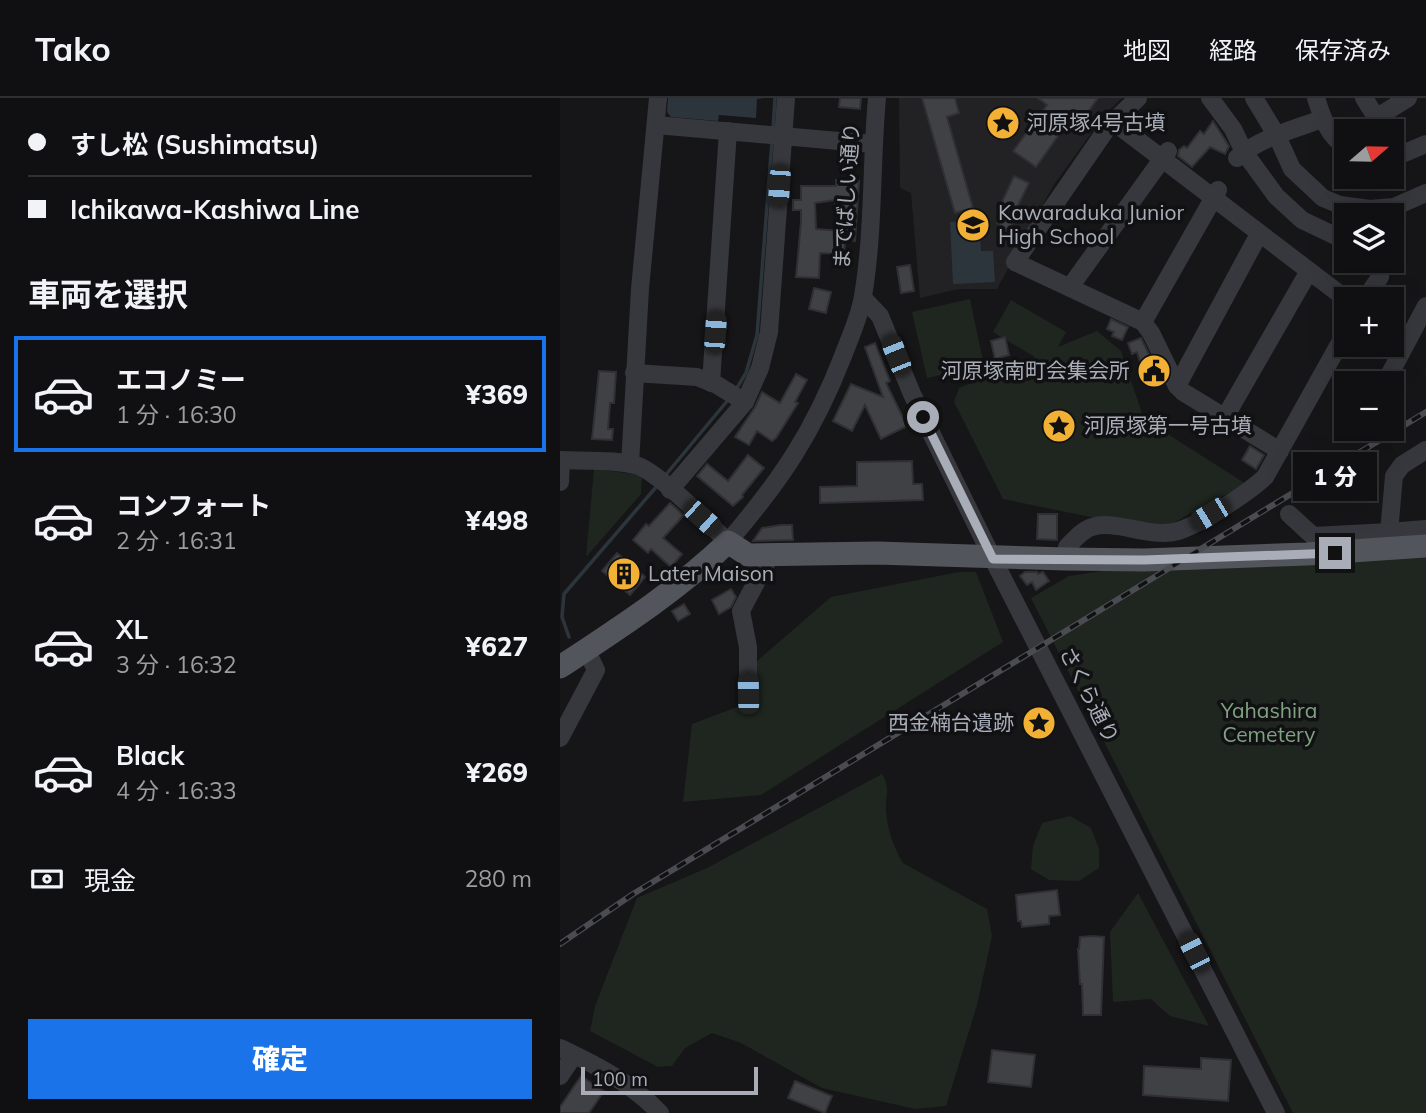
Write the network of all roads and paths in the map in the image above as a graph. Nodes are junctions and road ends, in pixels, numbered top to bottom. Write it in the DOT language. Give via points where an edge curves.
graph roads {
  1 [pos="658,98"];
  2 [pos="786,98"];
  3 [pos="877,98"];
  4 [pos="1138,98"];
  5 [pos="1254,98"];
  6 [pos="1316,98"];
  7 [pos="1364,98"];
  8 [pos="1408,98"];
  9 [pos="1211,105"];
  10 [pos="1322,119"];
  11 [pos="1114,122"];
  12 [pos="656,125"];
  13 [pos="728,131"];
  14 [pos="1277,136"];
  15 [pos="775,137"];
  16 [pos="1334,139"];
  17 [pos="873,144"];
  18 [pos="1425,149"];
  19 [pos="1165,154"];
  20 [pos="1404,154"];
  21 [pos="1240,155"];
  22 [pos="1426,193"];
  23 [pos="1215,194"];
  24 [pos="1335,203"];
  25 [pos="1403,203"];
  26 [pos="1259,234"];
  27 [pos="1334,235"];
  28 [pos="1309,271"];
  29 [pos="1070,288"];
  30 [pos="1334,290"];
  31 [pos="863,298"];
  32 [pos="1426,306"];
  33 [pos="1143,322"];
  34 [pos="1334,354"];
  35 [pos="1391,371"];
  36 [pos="634,373"];
  37 [pos="1177,386"];
  38 [pos="730,393"];
  39 [pos="1224,419"];
  40 [pos="1426,450"];
  41 [pos="1280,451"];
  42 [pos="561,460"];
  43 [pos="630,464"];
  44 [pos="560,482"];
  45 [pos="664,485"];
  46 [pos="1289,514"];
  47 [pos="1426,529"];
  48 [pos="1389,531"];
  49 [pos="728,542"];
  50 [pos="1426,546"];
  51 [pos="771,554"];
  52 [pos="993,559"];
  53 [pos="1066,559"];
  54 [pos="586,649"];
  55 [pos="560,667"];
  56 [pos="748,693"];
  57 [pos="560,738"];
  58 [pos="567,1052"];
  59 [pos="560,1076"];
  60 [pos="660,1113"];
  61 [pos="1276,1113"];
  1 -- 12 [label="street"];
  2 -- 15 [label="street"];
  3 -- 17 [label="street, までばしい通り"];
  4 -- 11 [label="street"];
  5 -- 14 [label="street"];
  6 -- 10 [label="street"];
  7 -- 8 [label="street" via="1379,116"];
  9 -- 21 [label="street" via="1233,129"];
  10 -- 14 [label="street"];
  10 -- 16 [label="street"];
  11 -- 19 [label="street"];
  11 -- 29 [label="street" via="1015,262"];
  12 -- 13 [label="street"];
  12 -- 36 [label="street"];
  13 -- 15 [label="street"];
  13 -- 38 [label="street"];
  14 -- 21 [label="street"];
  14 -- 24 [label="street" via="1292,169 1323,198"];
  15 -- 17 [label="street"];
  15 -- 38 [label="street" via="769,332 760,368"];
  17 -- 31 [label="street, までばしい通り"];
  18 -- 20 [label="street"];
  19 -- 23 [label="street"];
  19 -- 29 [label="street"];
  21 -- 27 [label="street" via="1302,220"];
  22 -- 25 [label="street"];
  23 -- 26 [label="street"];
  23 -- 33 [label="street"];
  26 -- 28 [label="street"];
  26 -- 37 [label="street"];
  28 -- 30 [label="street"];
  28 -- 39 [label="street"];
  29 -- 33 [label="street"];
  31 -- 49 [label="street, までばしい通り" via="817,416 795,456"];
  31 -- 52 [label="street, さくら通り" via="880,316 912,394"];
  32 -- 35 [label="street"];
  33 -- 37 [label="street"];
  34 -- 41 [label="street"];
  36 -- 38 [label="street" via="696,377"];
  36 -- 43 [label="street"];
  37 -- 39 [label="street"];
  38 -- 45 [label="street"];
  39 -- 41 [label="street"];
  40 -- 48 [label="street" via="1394,476"];
  41 -- 53 [label="street" via="1253,489 1189,527 1152,533 1092,527 1067,547"];
  42 -- 43 [label="street"];
  42 -- 44 [label="street"];
  43 -- 45 [label="street"];
  45 -- 49 [label="street"];
  46 -- 48 [label="street" via="1313,536"];
  47 -- 48 [label="street"];
  49 -- 51 [label="main road" via="748,555"];
  49 -- 54 [label="main road" via="642,613"];
  50 -- 53 [label="main road" via="1144,560"];
  51 -- 52 [label="main road"];
  51 -- 56 [label="street" via="741,611 748,647"];
  52 -- 53 [label="main road"];
  52 -- 61 [label="street, さくら通り"];
  54 -- 55 [label="main road"];
  54 -- 57 [label="street" via="596,670"];
  58 -- 59 [label="street"];
  58 -- 60 [label="street" via="625,1082"];
}
